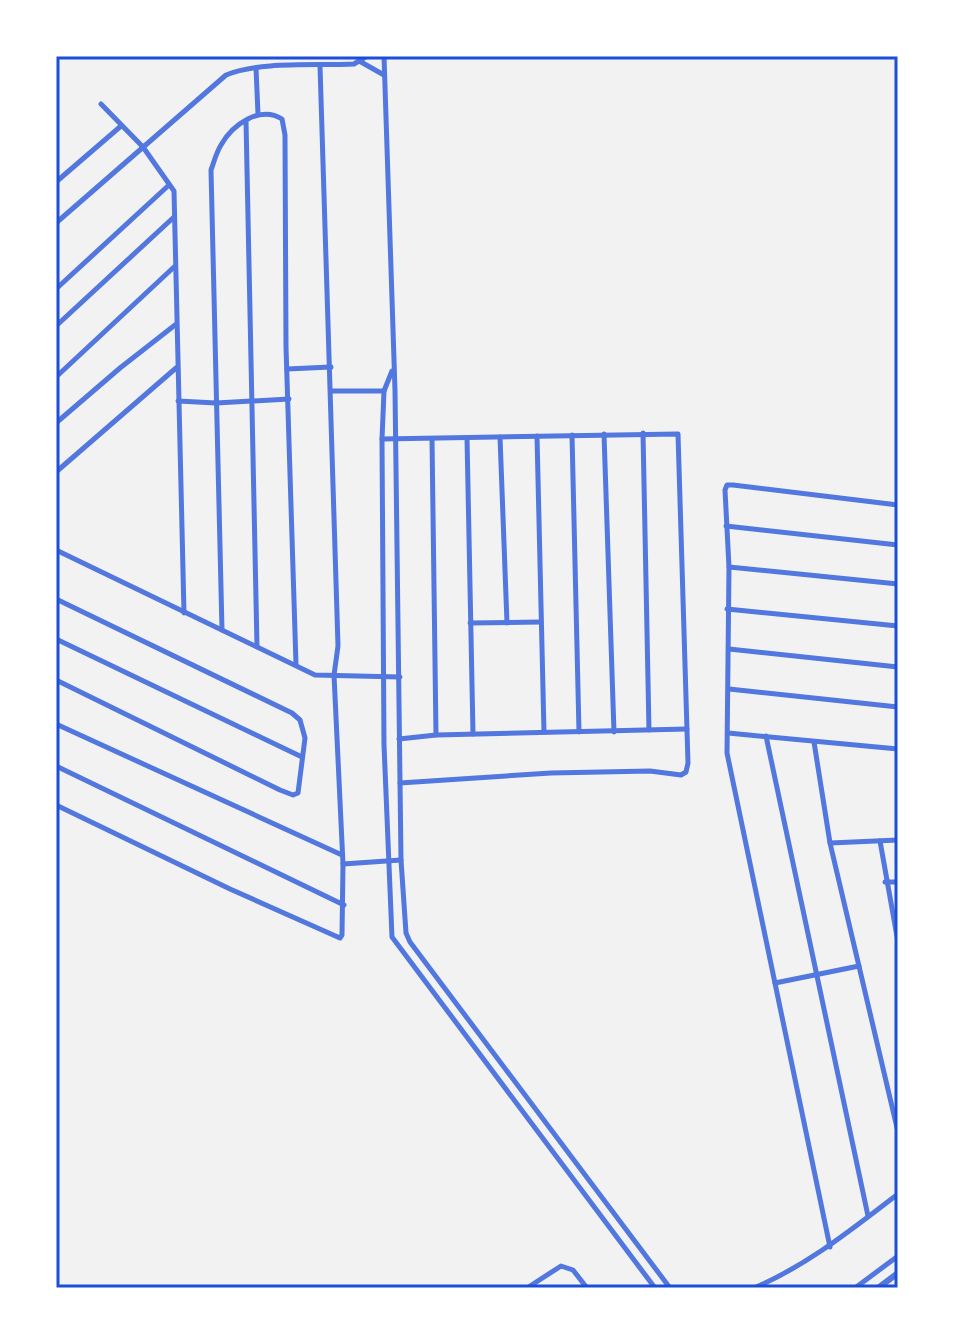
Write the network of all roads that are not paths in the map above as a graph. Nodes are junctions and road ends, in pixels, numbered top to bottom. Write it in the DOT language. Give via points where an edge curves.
graph roads {
  1 [pos="367,56"];
  2 [pos="384,56"];
  3 [pos="361,62"];
  4 [pos="320,66"];
  5 [pos="256,68"];
  6 [pos="384,75"];
  7 [pos="101,104"];
  8 [pos="258,114"];
  9 [pos="246,120"];
  10 [pos="121,126"];
  11 [pos="143,147"];
  12 [pos="56,182"];
  13 [pos="169,185"];
  14 [pos="175,216"];
  15 [pos="56,223"];
  16 [pos="175,266"];
  17 [pos="56,289"];
  18 [pos="176,325"];
  19 [pos="56,326"];
  20 [pos="331,367"];
  21 [pos="394,367"];
  22 [pos="177,368"];
  23 [pos="287,369"];
  24 [pos="56,377"];
  25 [pos="332,391"];
  26 [pos="384,391"];
  27 [pos="289,399"];
  28 [pos="253,400"];
  29 [pos="177,401"];
  30 [pos="216,403"];
  31 [pos="56,423"];
  32 [pos="643,433"];
  33 [pos="604,434"];
  34 [pos="572,435"];
  35 [pos="537,436"];
  36 [pos="500,437"];
  37 [pos="467,438"];
  38 [pos="382,439"];
  39 [pos="432,439"];
  40 [pos="394,440"];
  41 [pos="56,472"];
  42 [pos="898,505"];
  43 [pos="726,526"];
  44 [pos="898,545"];
  45 [pos="56,550"];
  46 [pos="729,567"];
  47 [pos="898,584"];
  48 [pos="56,599"];
  49 [pos="727,609"];
  50 [pos="184,613"];
  51 [pos="541,622"];
  52 [pos="470,623"];
  53 [pos="507,623"];
  54 [pos="898,626"];
  55 [pos="222,630"];
  56 [pos="56,639"];
  57 [pos="257,647"];
  58 [pos="729,649"];
  59 [pos="296,664"];
  60 [pos="898,667"];
  61 [pos="334,675"];
  62 [pos="400,677"];
  63 [pos="384,678"];
  64 [pos="56,680"];
  65 [pos="729,689"];
  66 [pos="898,707"];
  67 [pos="56,724"];
  68 [pos="687,729"];
  69 [pos="649,730"];
  70 [pos="544,732"];
  71 [pos="579,732"];
  72 [pos="614,732"];
  73 [pos="728,733"];
  74 [pos="473,734"];
  75 [pos="436,735"];
  76 [pos="766,736"];
  77 [pos="399,739"];
  78 [pos="814,742"];
  79 [pos="898,749"];
  80 [pos="302,757"];
  81 [pos="56,766"];
  82 [pos="400,783"];
  83 [pos="56,805"];
  84 [pos="898,840"];
  85 [pos="880,841"];
  86 [pos="830,843"];
  87 [pos="342,855"];
  88 [pos="401,860"];
  89 [pos="388,861"];
  90 [pos="343,864"];
  91 [pos="885,882"];
  92 [pos="898,882"];
  93 [pos="344,905"];
  94 [pos="896,925"];
  95 [pos="898,942"];
  96 [pos="859,966"];
  97 [pos="816,975"];
  98 [pos="775,983"];
  99 [pos="482,1036"];
  100 [pos="472,1043"];
  101 [pos="898,1132"];
  102 [pos="898,1194"];
  103 [pos="868,1216"];
  104 [pos="830,1247"];
  105 [pos="898,1256"];
  106 [pos="898,1273"];
  107 [pos="527,1288"];
  108 [pos="587,1288"];
  109 [pos="655,1288"];
  110 [pos="670,1288"];
  111 [pos="754,1288"];
  112 [pos="855,1288"];
  113 [pos="878,1288"];
  1 -- 3 [label="street"];
  2 -- 6 [label="street"];
  3 -- 4 [label="street"];
  3 -- 6 [label="street"];
  4 -- 5 [label="street"];
  4 -- 20 [label="street"];
  5 -- 8 [label="street"];
  5 -- 11 [label="street" via="226,75"];
  6 -- 21 [label="street"];
  7 -- 10 [label="street"];
  8 -- 9 [label="street"];
  8 -- 23 [label="street" via="277,116 284,128"];
  9 -- 28 [label="street"];
  9 -- 30 [label="street" via="223,141 211,170"];
  10 -- 11 [label="street"];
  10 -- 12 [label="street"];
  11 -- 13 [label="street"];
  11 -- 15 [label="street"];
  13 -- 14 [label="street"];
  13 -- 17 [label="street"];
  14 -- 16 [label="street"];
  14 -- 19 [label="street"];
  16 -- 18 [label="street"];
  16 -- 24 [label="street"];
  18 -- 22 [label="street"];
  18 -- 31 [label="street"];
  20 -- 23 [label="street"];
  20 -- 25 [label="street"];
  21 -- 26 [label="street"];
  21 -- 40 [label="street"];
  22 -- 29 [label="street"];
  22 -- 41 [label="street"];
  23 -- 27 [label="street"];
  25 -- 26 [label="street"];
  25 -- 61 [label="street" via="338,646"];
  26 -- 38 [label="street"];
  27 -- 28 [label="street"];
  27 -- 59 [label="street"];
  28 -- 30 [label="street"];
  28 -- 57 [label="street"];
  29 -- 30 [label="street"];
  29 -- 50 [label="street"];
  30 -- 55 [label="street"];
  32 -- 33 [label="street"];
  32 -- 68 [label="street" via="678,434"];
  32 -- 69 [label="street"];
  33 -- 34 [label="street"];
  33 -- 72 [label="street"];
  34 -- 35 [label="street"];
  34 -- 71 [label="street"];
  35 -- 36 [label="street"];
  35 -- 51 [label="street"];
  36 -- 37 [label="street"];
  36 -- 53 [label="street"];
  37 -- 39 [label="street"];
  37 -- 52 [label="street"];
  38 -- 40 [label="street"];
  38 -- 63 [label="street"];
  39 -- 40 [label="street"];
  39 -- 75 [label="street"];
  40 -- 62 [label="street"];
  42 -- 43 [label="street" via="727,485"];
  43 -- 44 [label="street"];
  43 -- 46 [label="street"];
  45 -- 50 [label="street"];
  46 -- 47 [label="street"];
  46 -- 49 [label="street"];
  48 -- 80 [label="street" via="292,713 303,727"];
  49 -- 54 [label="street"];
  49 -- 58 [label="street"];
  50 -- 55 [label="street"];
  51 -- 53 [label="street"];
  51 -- 70 [label="street"];
  52 -- 53 [label="street"];
  52 -- 74 [label="street"];
  55 -- 57 [label="street"];
  56 -- 80 [label="street"];
  57 -- 59 [label="street"];
  58 -- 60 [label="street"];
  58 -- 65 [label="street"];
  59 -- 61 [label="street" via="315,675"];
  61 -- 63 [label="street"];
  61 -- 87 [label="street"];
  62 -- 63 [label="street"];
  62 -- 77 [label="street"];
  63 -- 89 [label="street"];
  64 -- 80 [label="street" via="293,795 301,787"];
  65 -- 66 [label="street"];
  65 -- 73 [label="street"];
  67 -- 87 [label="street"];
  68 -- 69 [label="street"];
  68 -- 82 [label="street" via="688,763 681,775 565,773"];
  69 -- 72 [label="street"];
  70 -- 71 [label="street"];
  70 -- 74 [label="street"];
  71 -- 72 [label="street"];
  73 -- 76 [label="street"];
  73 -- 98 [label="street" via="730,775"];
  74 -- 75 [label="street"];
  75 -- 77 [label="street"];
  76 -- 78 [label="street"];
  76 -- 97 [label="street"];
  77 -- 82 [label="street"];
  78 -- 79 [label="street"];
  78 -- 86 [label="street"];
  81 -- 93 [label="street"];
  82 -- 88 [label="street"];
  83 -- 93 [label="street" via="340,938"];
  84 -- 85 [label="street"];
  85 -- 86 [label="street"];
  85 -- 91 [label="street"];
  86 -- 96 [label="street"];
  87 -- 90 [label="street"];
  88 -- 89 [label="street"];
  88 -- 99 [label="street" via="410,942"];
  89 -- 90 [label="street"];
  89 -- 100 [label="street" via="392,937"];
  90 -- 93 [label="street"];
  91 -- 92 [label="street"];
  91 -- 94 [label="street"];
  94 -- 95 [label="street"];
  96 -- 97 [label="street"];
  96 -- 101 [label="street"];
  97 -- 98 [label="street"];
  97 -- 103 [label="street"];
  98 -- 104 [label="street"];
  99 -- 100 [label="street"];
  99 -- 110 [label="street"];
  100 -- 109 [label="street"];
  102 -- 103 [label="street"];
  103 -- 104 [label="street"];
  104 -- 111 [label="street"];
  105 -- 112 [label="street"];
  106 -- 113 [label="street"];
  107 -- 108 [label="street" via="566,1266"];
}
